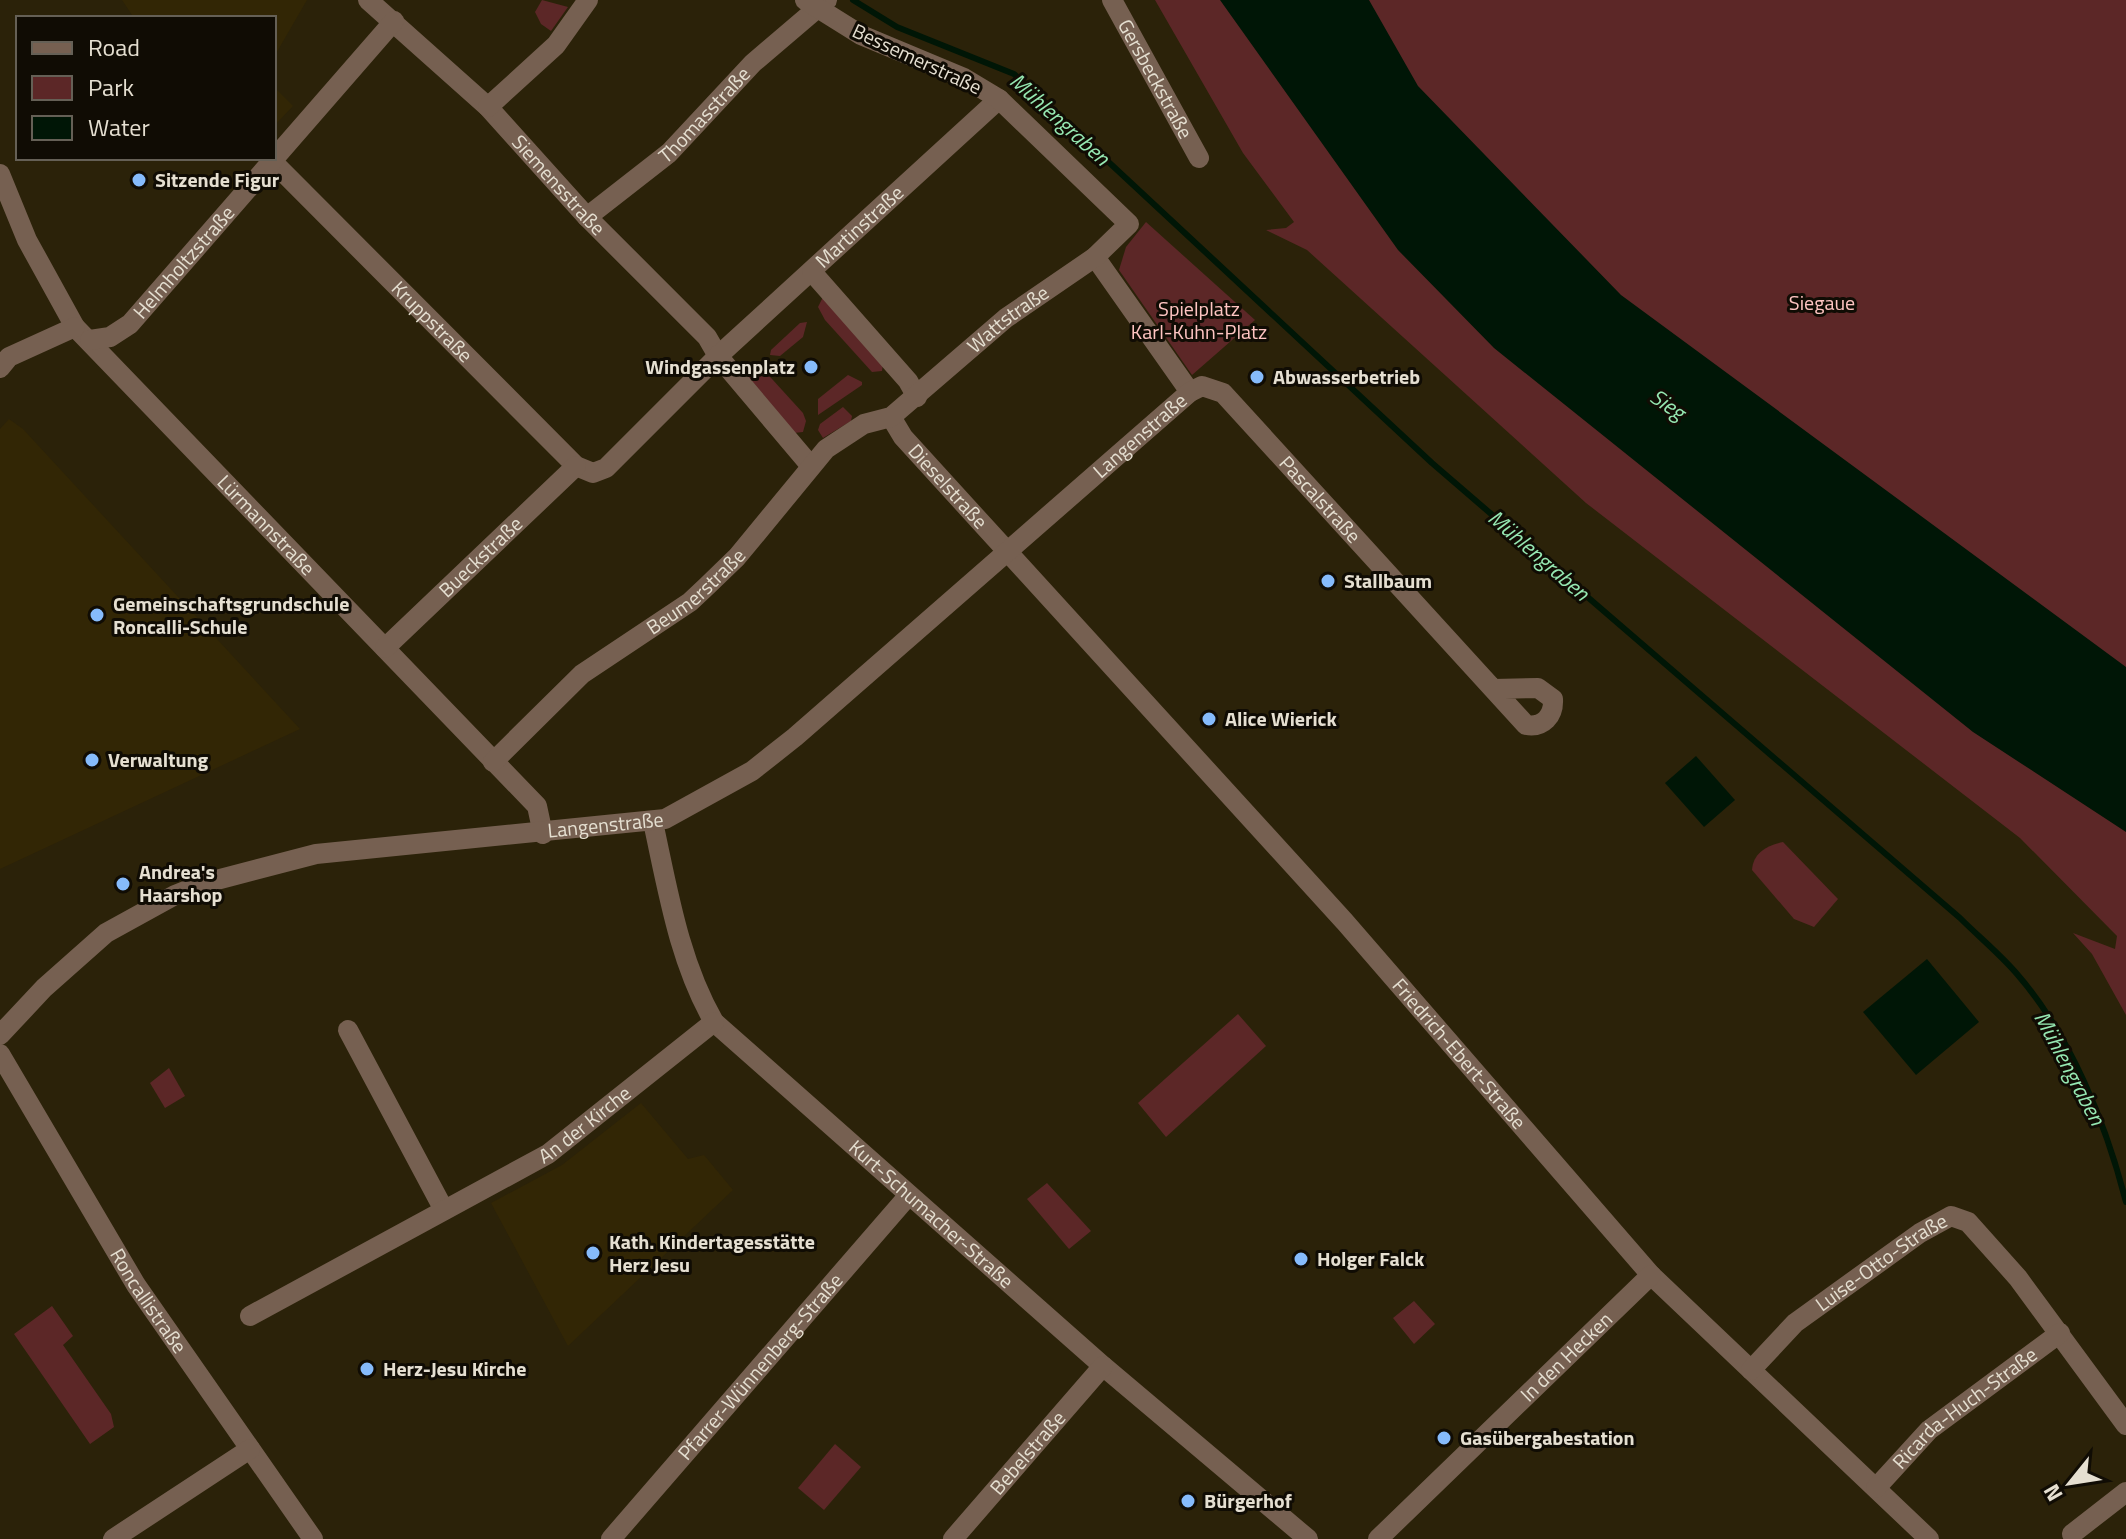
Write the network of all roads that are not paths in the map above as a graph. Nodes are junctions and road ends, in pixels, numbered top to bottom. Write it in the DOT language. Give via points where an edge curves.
graph roads {
  1 [pos="368,0"];
  2 [pos="588,0"];
  3 [pos="1112,0"];
  4 [pos="819,3"];
  5 [pos="394,21"];
  6 [pos="999,99"];
  7 [pos="488,107"];
  8 [pos="1199,158"];
  9 [pos="274,163"];
  10 [pos="0,174"];
  11 [pos="587,217"];
  12 [pos="1129,224"];
  13 [pos="1095,257"];
  14 [pos="812,272"];
  15 [pos="83,333"];
  16 [pos="718,356"];
  17 [pos="0,368"];
  18 [pos="1200,389"];
  19 [pos="917,397"];
  20 [pos="891,417"];
  21 [pos="810,465"];
  22 [pos="585,469"];
  23 [pos="1010,550"];
  24 [pos="385,648"];
  25 [pos="1494,689"];
  26 [pos="493,762"];
  27 [pos="653,822"];
  28 [pos="543,834"];
  29 [pos="714,1022"];
  30 [pos="348,1030"];
  31 [pos="0,1035"];
  32 [pos="0,1054"];
  33 [pos="909,1195"];
  34 [pos="444,1210"];
  35 [pos="1651,1275"];
  36 [pos="250,1316"];
  37 [pos="2060,1333"];
  38 [pos="1103,1366"];
  39 [pos="1751,1370"];
  40 [pos="2126,1425"];
  41 [pos="250,1449"];
  42 [pos="1876,1488"];
  43 [pos="2126,1492"];
  44 [pos="2072,1534"];
  45 [pos="113,1539"];
  46 [pos="313,1539"];
  47 [pos="611,1539"];
  48 [pos="953,1539"];
  49 [pos="1308,1539"];
  50 [pos="1378,1539"];
  51 [pos="1929,1539"];
  1 -- 5 [label="street, Siemensstraße"];
  2 -- 7 [label="street" via="556,45"];
  3 -- 8 [label="street, Gersbeckstraße"];
  4 -- 6 [label="street, Bessemerstraße" via="869,39 964,78"];
  4 -- 11 [label="street, Thomasstraße" via="753,63 669,153"];
  5 -- 7 [label="street, Siemensstraße"];
  5 -- 9 [label="street, Helmholtzstraße"];
  6 -- 12 [label="street, Bessemerstraße"];
  6 -- 14 [label="street, Martinstraße"];
  7 -- 11 [label="street, Siemensstraße"];
  9 -- 15 [label="street, Helmholtzstraße" via="124,330"];
  9 -- 22 [label="street, Kruppstraße"];
  10 -- 15 [label="street, Lürmannstraße" via="27,240"];
  11 -- 16 [label="street, Siemensstraße" via="707,337"];
  12 -- 13 [label="street, Wattstraße"];
  13 -- 18 [label="street, Pascalstraße"];
  13 -- 19 [label="street, Wattstraße" via="1006,318"];
  14 -- 16 [label="street, Martinstraße"];
  14 -- 19 [label="street"];
  15 -- 17 [label="street" via="9,357"];
  15 -- 24 [label="street, Lürmannstraße"];
  16 -- 21 [label="street"];
  16 -- 22 [label="street, Bueckstraße" via="606,468"];
  18 -- 23 [label="street, Langenstraße"];
  18 -- 25 [label="street, Pascalstraße" via="1223,393"];
  19 -- 20 [label="street, Wattstraße"];
  20 -- 21 [label="street, Beumerstraße" via="845,434"];
  20 -- 23 [label="street, Dieselstraße" via="903,437"];
  21 -- 26 [label="street, Beumerstraße" via="737,557 690,602 582,674"];
  22 -- 24 [label="street, Bueckstraße"];
  23 -- 27 [label="street, Langenstraße" via="752,771"];
  23 -- 35 [label="street, Friedrich-Ebert-Straße" via="1468,1061"];
  24 -- 26 [label="street, Lürmannstraße"];
  26 -- 28 [label="street, Lürmannstraße" via="537,806"];
  27 -- 28 [label="street, Langenstraße"];
  27 -- 29 [label="street, Kurt-Schumacher-Straße" via="690,973"];
  28 -- 31 [label="street, Langenstraße" via="316,854 205,883 106,933"];
  29 -- 33 [label="street, Kurt-Schumacher-Straße"];
  29 -- 34 [label="street, An der Kirche" via="548,1154"];
  30 -- 34 [label="street"];
  32 -- 41 [label="street, Roncallistraße" via="136,1285"];
  33 -- 38 [label="street, Kurt-Schumacher-Straße"];
  33 -- 47 [label="street, Pfarrer-Wünnenberg-Straße"];
  34 -- 36 [label="street, An der Kirche"];
  35 -- 39 [label="street, Friedrich-Ebert-Straße"];
  35 -- 50 [label="street, In den Hecken"];
  37 -- 39 [label="street, Luise-Otto-Straße" via="1974,1227 1951,1216 1795,1323"];
  37 -- 40 [label="street, Luise-Otto-Straße"];
  37 -- 42 [label="street, Ricarda-Huch-Straße" via="1929,1430"];
  38 -- 48 [label="street, Bebelstraße"];
  38 -- 49 [label="street, Kurt-Schumacher-Straße"];
  39 -- 42 [label="street, Friedrich-Ebert-Straße"];
  41 -- 45 [label="street"];
  41 -- 46 [label="street, Roncallistraße"];
  42 -- 51 [label="street, Friedrich-Ebert-Straße"];
  43 -- 44 [label="street"];
}
